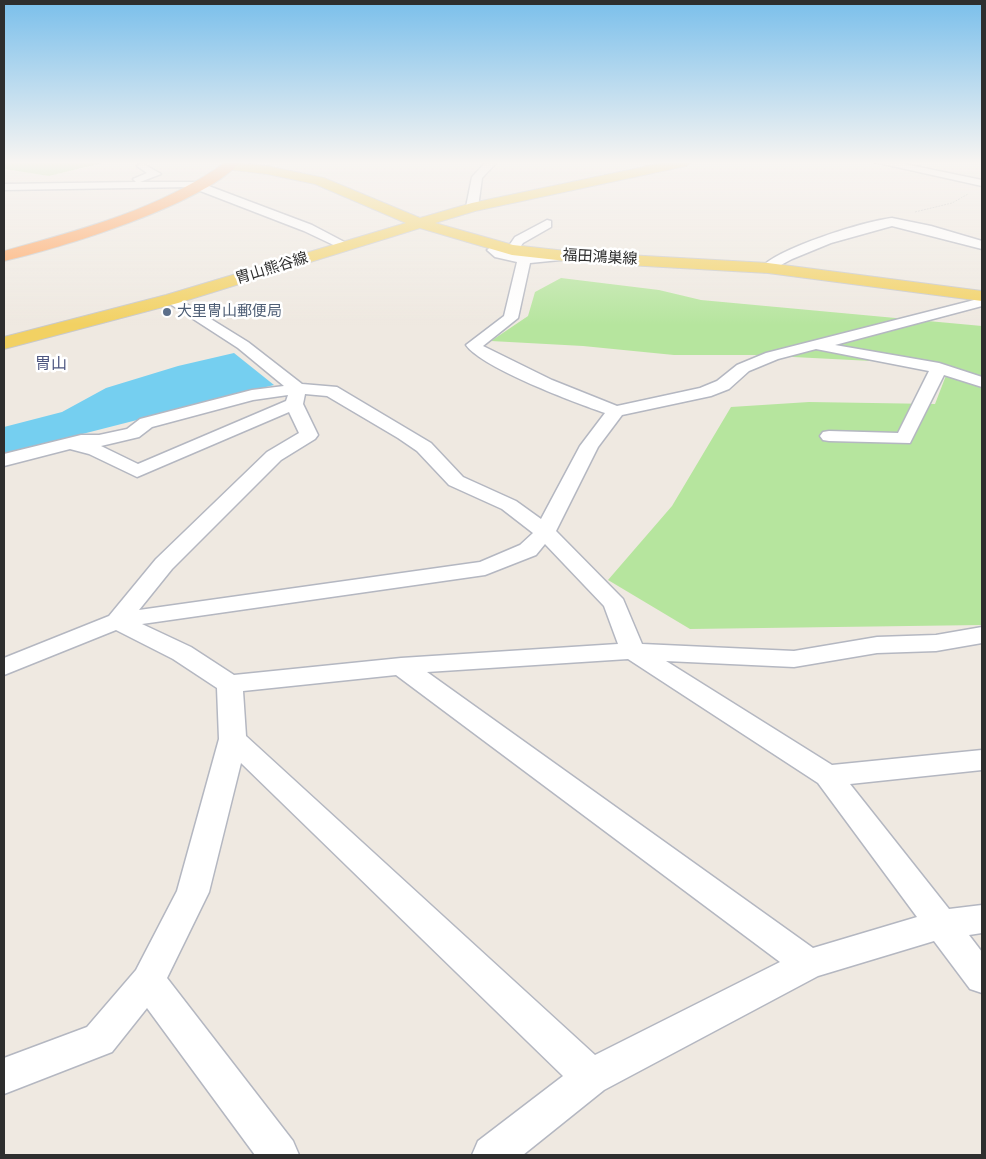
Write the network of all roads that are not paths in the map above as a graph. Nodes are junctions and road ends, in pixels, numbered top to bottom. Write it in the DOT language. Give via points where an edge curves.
graph roads {
  1 [pos="127,216"];
  2 [pos="277,216"];
  3 [pos="403,216"];
  4 [pos="442,216"];
  5 [pos="419,223"];
  6 [pos="547,224"];
  7 [pos="982,244"];
  8 [pos="346,246"];
  9 [pos="518,254"];
  10 [pos="4,256"];
  11 [pos="768,268"];
  12 [pos="982,296"];
  13 [pos="172,299"];
  14 [pos="982,302"];
  15 [pos="4,343"];
  16 [pos="815,346"];
  17 [pos="939,368"];
  18 [pos="982,382"];
  19 [pos="296,397"];
  20 [pos="616,411"];
  21 [pos="830,436"];
  22 [pos="66,444"];
  23 [pos="4,460"];
  24 [pos="545,532"];
  25 [pos="117,622"];
  26 [pos="982,635"];
  27 [pos="633,651"];
  28 [pos="401,666"];
  29 [pos="4,667"];
  30 [pos="230,684"];
  31 [pos="233,738"];
  32 [pos="982,760"];
  33 [pos="828,776"];
  34 [pos="982,919"];
  35 [pos="943,924"];
  36 [pos="809,964"];
  37 [pos="982,978"];
  38 [pos="148,981"];
  39 [pos="4,1076"];
  40 [pos="591,1078"];
  41 [pos="279,1155"];
  42 [pos="492,1155"];
  1 -- 10 [label="highway"];
  2 -- 8 [label="street"];
  3 -- 5 [label="main road, 福田鴻巣線"];
  4 -- 5 [label="main road, 胄山熊谷線"];
  5 -- 8 [label="main road, 胄山熊谷線"];
  5 -- 9 [label="main road, 福田鴻巣線"];
  6 -- 9 [label="street" via="519,240"];
  7 -- 11 [label="street" via="890,221 801,249 772,262"];
  8 -- 13 [label="main road, 胄山熊谷線"];
  9 -- 11 [label="main road, 福田鴻巣線"];
  9 -- 20 [label="street" via="521,280 511,318 474,345 479,351 556,390"];
  11 -- 12 [label="main road, 福田鴻巣線" via="849,276"];
  13 -- 15 [label="main road, 胄山熊谷線"];
  13 -- 19 [label="street" via="243,345"];
  14 -- 16 [label="street"];
  16 -- 17 [label="street"];
  16 -- 20 [label="street" via="772,356 743,368 723,385 705,392"];
  17 -- 18 [label="street"];
  17 -- 21 [label="street" via="904,439"];
  19 -- 22 [label="street" via="252,395 146,423 133,432 99,441 81,440"];
  19 -- 22 [label="street" via="138,472 95,450"];
  19 -- 24 [label="street" via="331,391 424,447 456,481 509,505"];
  19 -- 25 [label="street" via="309,435 274,456 164,564"];
  20 -- 24 [label="street" via="589,446"];
  22 -- 23 [label="street"];
  24 -- 25 [label="street" via="528,550 485,568 178,610"];
  24 -- 27 [label="street" via="615,604"];
  25 -- 29 [label="street"];
  25 -- 30 [label="street" via="182,653"];
  26 -- 27 [label="street" via="936,643 877,645 794,659"];
  27 -- 28 [label="street"];
  27 -- 33 [label="street"];
  28 -- 30 [label="street"];
  28 -- 36 [label="street"];
  30 -- 31 [label="street"];
  31 -- 38 [label="street" via="193,892"];
  31 -- 40 [label="street"];
  32 -- 33 [label="street"];
  33 -- 35 [label="street"];
  34 -- 35 [label="street"];
  35 -- 36 [label="street"];
  35 -- 37 [label="street"];
  36 -- 40 [label="street"];
  38 -- 39 [label="street" via="99,1040"];
  38 -- 41 [label="street"];
  40 -- 42 [label="street"];
}
